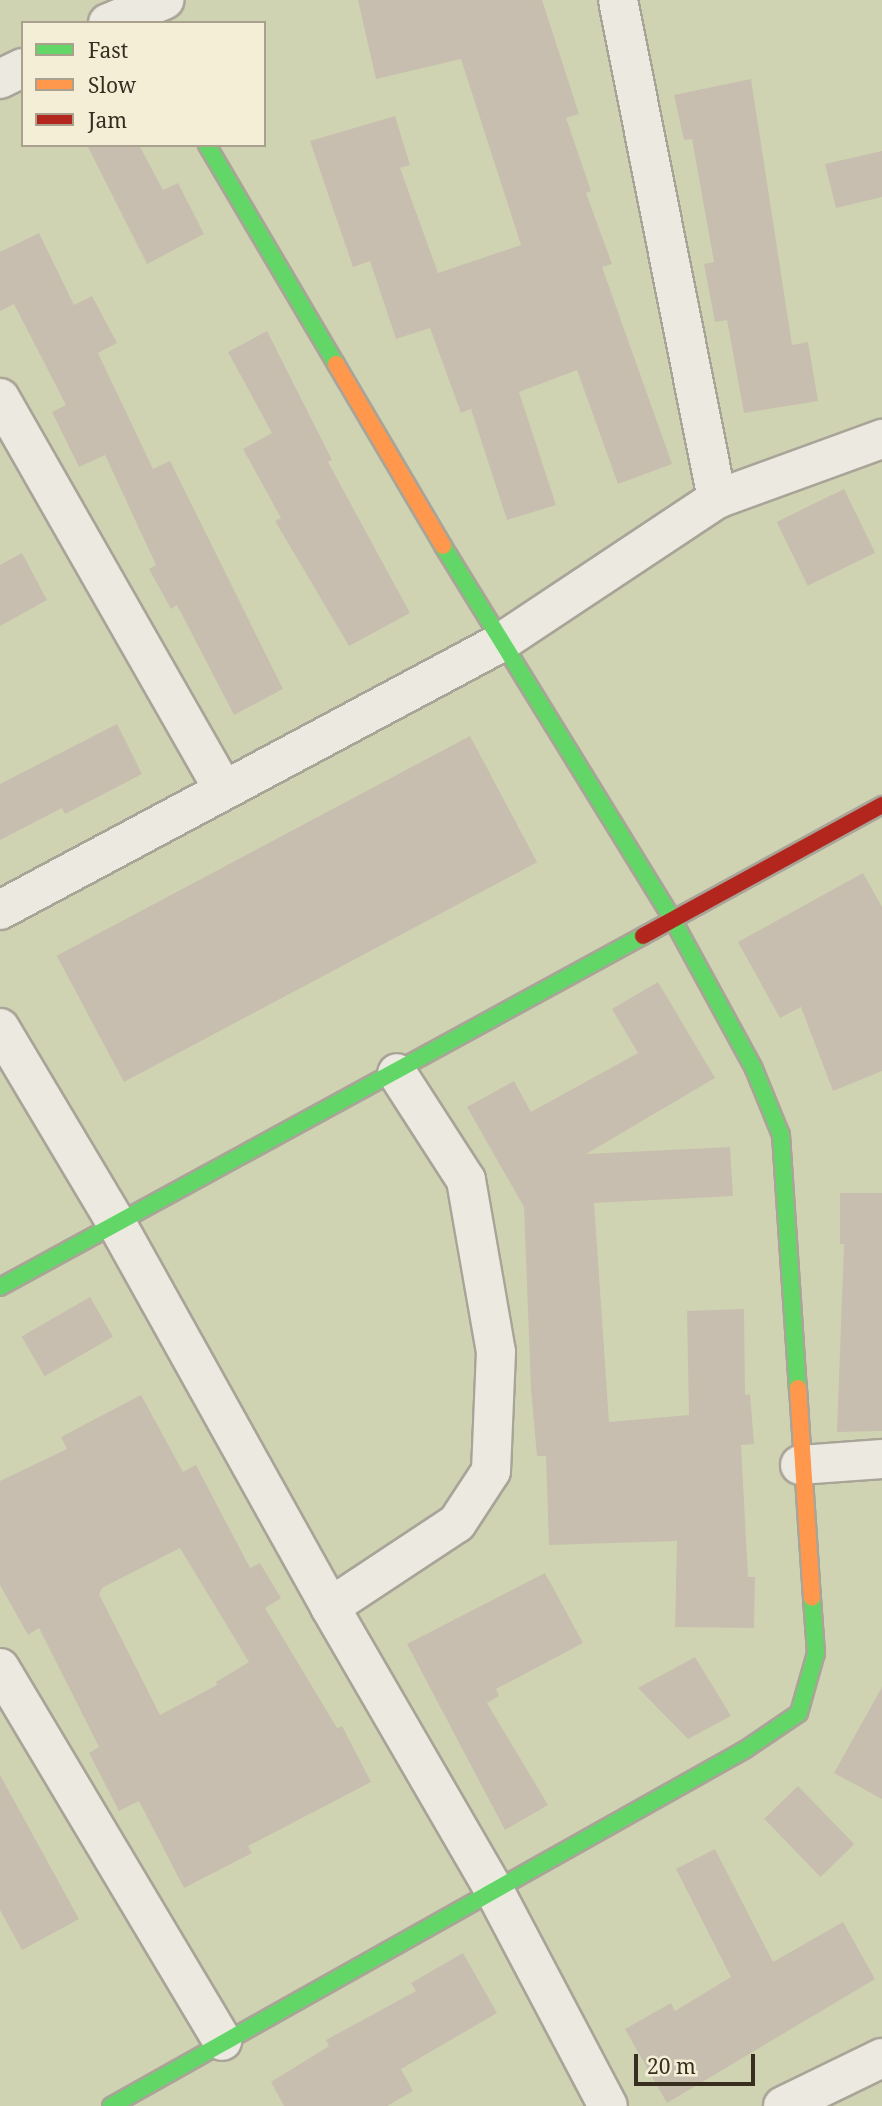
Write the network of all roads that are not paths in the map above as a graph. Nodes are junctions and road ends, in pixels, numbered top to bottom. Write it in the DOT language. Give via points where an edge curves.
graph roads {
  1 [pos="164,0"];
  2 [pos="618,0"];
  3 [pos="123,14"];
  4 [pos="21,69"];
  5 [pos="0,79"];
  6 [pos="208,147"];
  7 [pos="0,398"];
  8 [pos="882,439"];
  9 [pos="717,499"];
  10 [pos="500,643"];
  11 [pos="224,790"];
  12 [pos="882,805"];
  13 [pos="0,910"];
  14 [pos="674,922"];
  15 [pos="0,1028"];
  16 [pos="397,1073"];
  17 [pos="117,1224"];
  18 [pos="0,1287"];
  19 [pos="882,1459"];
  20 [pos="800,1465"];
  21 [pos="330,1607"];
  22 [pos="0,1668"];
  23 [pos="493,1888"];
  24 [pos="222,2041"];
  25 [pos="882,2058"];
  26 [pos="111,2106"];
  27 [pos="608,2106"];
  28 [pos="783,2106"];
  1 -- 3 [label="street"];
  2 -- 9 [label="street"];
  4 -- 5 [label="street"];
  6 -- 10 [label="street"];
  7 -- 11 [label="street"];
  8 -- 9 [label="street"];
  9 -- 10 [label="street"];
  10 -- 11 [label="street"];
  10 -- 14 [label="street"];
  11 -- 13 [label="street"];
  12 -- 14 [label="street"];
  14 -- 16 [label="street"];
  14 -- 20 [label="street" via="754,1069 781,1135"];
  15 -- 17 [label="street"];
  16 -- 17 [label="street"];
  16 -- 21 [label="street" via="466,1180 496,1352 491,1471 457,1523"];
  17 -- 18 [label="street"];
  17 -- 21 [label="street"];
  19 -- 20 [label="street"];
  20 -- 23 [label="street" via="816,1653 799,1713 746,1749"];
  21 -- 23 [label="street"];
  22 -- 24 [label="street"];
  23 -- 24 [label="street"];
  23 -- 27 [label="street"];
  24 -- 26 [label="street"];
  25 -- 28 [label="street"];
}
